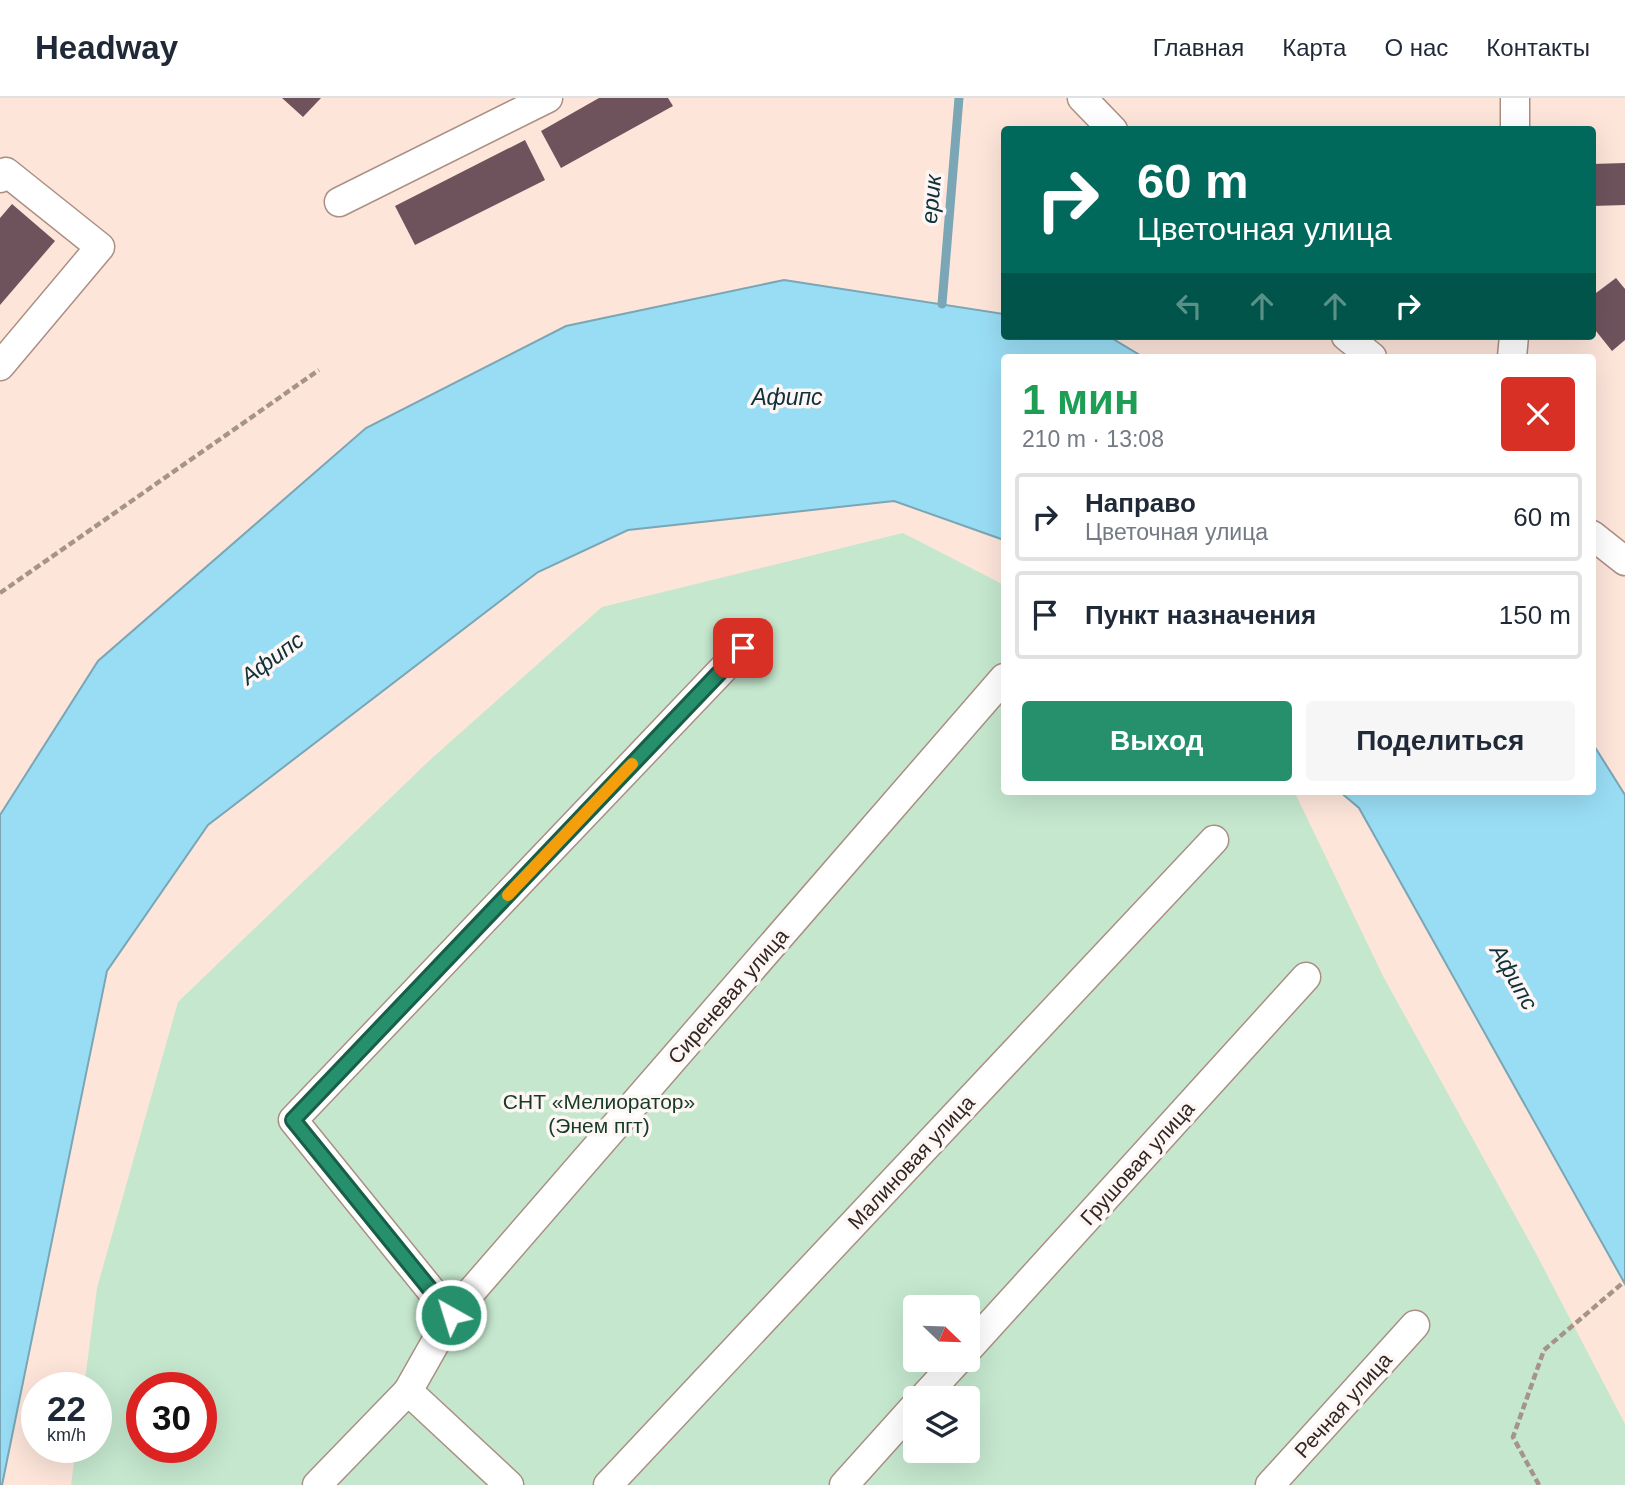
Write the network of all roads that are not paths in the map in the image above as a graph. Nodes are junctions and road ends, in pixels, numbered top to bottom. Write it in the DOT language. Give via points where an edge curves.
graph roads {
  1 [pos="548,98"];
  2 [pos="1082,98"];
  3 [pos="1516,98"];
  4 [pos="1109,126"];
  5 [pos="1515,126"];
  6 [pos="0,178"];
  7 [pos="339,202"];
  8 [pos="1351,340"];
  9 [pos="1367,354"];
  10 [pos="0,366"];
  11 [pos="1596,538"];
  12 [pos="1625,561"];
  13 [pos="743,648"];
  14 [pos="1001,681"];
  15 [pos="1214,839"];
  16 [pos="1306,977"];
  17 [pos="451,1315"];
  18 [pos="1415,1325"];
  19 [pos="980,1336"];
  20 [pos="947,1372"];
  21 [pos="934,1386"];
  22 [pos="408,1391"];
  23 [pos="903,1419"];
  24 [pos="317,1485"];
  25 [pos="509,1485"];
  26 [pos="608,1485"];
  27 [pos="844,1485"];
  28 [pos="1270,1485"];
  1 -- 7 [label="street"];
  2 -- 4 [label="street"];
  3 -- 5 [label="street"];
  6 -- 10 [label="street" via="6,172 100,247"];
  8 -- 9 [label="street"];
  11 -- 12 [label="street"];
  13 -- 17 [label="street" via="293,1120"];
  14 -- 17 [label="street, Сиреневая улица"];
  15 -- 26 [label="street, Малиновая улица"];
  16 -- 19 [label="street, Грушовая улица"];
  17 -- 22 [label="street, Сиреневая улица"];
  18 -- 28 [label="street, Речная улица"];
  20 -- 21 [label="street"];
  22 -- 24 [label="street, Сиреневая улица"];
  22 -- 25 [label="street"];
  23 -- 27 [label="street"];
}
